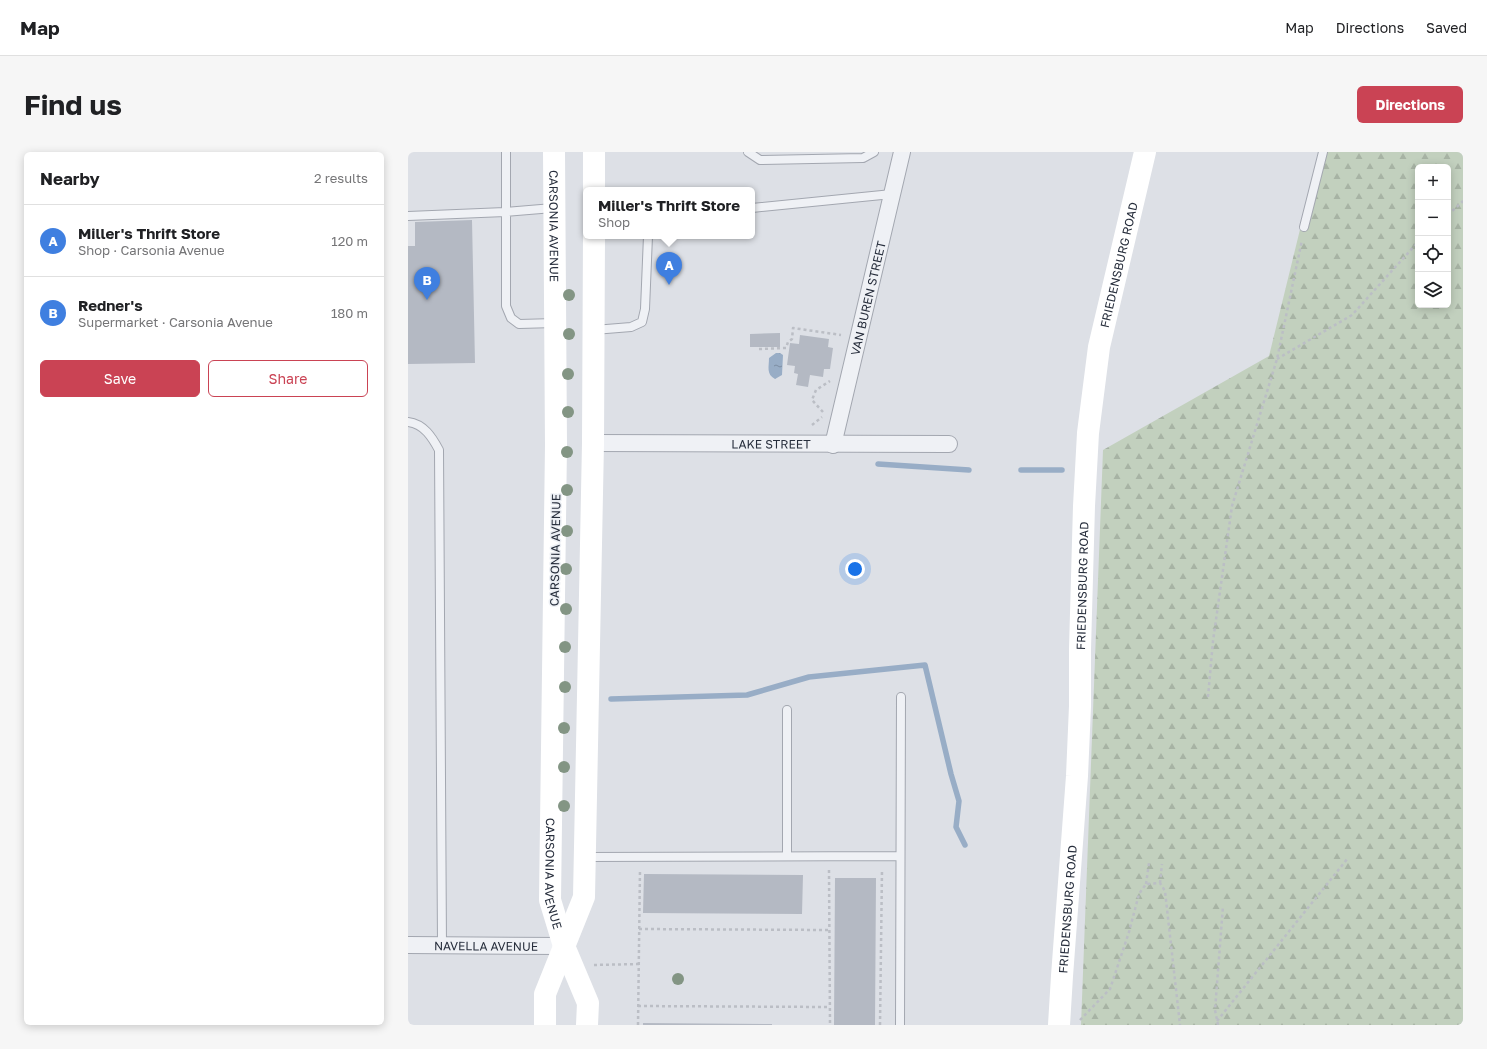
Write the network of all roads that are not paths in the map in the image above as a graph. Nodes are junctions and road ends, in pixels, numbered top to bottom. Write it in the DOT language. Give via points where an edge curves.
graph roads {
  1 [pos="506,152"];
  2 [pos="554,152"];
  3 [pos="594,152"];
  4 [pos="748,152"];
  5 [pos="874,152"];
  6 [pos="902,152"];
  7 [pos="1145,152"];
  8 [pos="1323,152"];
  9 [pos="594,187"];
  10 [pos="892,194"];
  11 [pos="554,208"];
  12 [pos="755,208"];
  13 [pos="505,212"];
  14 [pos="408,216"];
  15 [pos="1304,227"];
  16 [pos="594,239"];
  17 [pos="648,239"];
  18 [pos="555,323"];
  19 [pos="593,330"];
  20 [pos="408,422"];
  21 [pos="593,443"];
  22 [pos="949,444"];
  23 [pos="833,445"];
  24 [pos="901,697"];
  25 [pos="787,710"];
  26 [pos="786,856"];
  27 [pos="900,856"];
  28 [pos="584,857"];
  29 [pos="408,945"];
  30 [pos="442,945"];
  31 [pos="564,946"];
  32 [pos="544,1025"];
  33 [pos="587,1025"];
  34 [pos="900,1025"];
  35 [pos="1059,1025"];
  1 -- 13 [label="lane"];
  2 -- 11 [label="street, CARSONIA AVENUE"];
  3 -- 9 [label="street"];
  4 -- 5 [label="lane" via="760,160 863,158"];
  6 -- 10 [label="street, VAN BUREN STREET"];
  7 -- 35 [label="street, FRIEDENSBURG ROAD" via="1100,347 1088,433 1078,776"];
  8 -- 15 [label="lane"];
  10 -- 12 [label="lane"];
  10 -- 23 [label="street, VAN BUREN STREET"];
  11 -- 13 [label="lane"];
  11 -- 18 [label="street, CARSONIA AVENUE"];
  13 -- 14 [label="lane"];
  13 -- 18 [label="lane" via="506,306 511,318 519,324"];
  16 -- 19 [label="street, CARSONIA AVENUE"];
  17 -- 19 [label="lane" via="645,309 642,322 631,327"];
  18 -- 31 [label="street, CARSONIA AVENUE" via="556,445 550,900"];
  19 -- 21 [label="street, CARSONIA AVENUE"];
  20 -- 30 [label="lane" via="416,423 431,435 439,450"];
  21 -- 23 [label="street, LAKE STREET"];
  21 -- 28 [label="street, CARSONIA AVENUE"];
  22 -- 23 [label="street, LAKE STREET"];
  24 -- 27 [label="lane"];
  25 -- 26 [label="lane"];
  26 -- 27 [label="lane"];
  26 -- 28 [label="lane"];
  27 -- 34 [label="lane"];
  28 -- 31 [label="street, CARSONIA AVENUE" via="584,897"];
  29 -- 30 [label="street, NAVELLA AVENUE"];
  30 -- 31 [label="street, NAVELLA AVENUE"];
  31 -- 32 [label="street, CARSONIA AVENUE" via="545,994"];
  31 -- 33 [label="street, CARSONIA AVENUE" via="588,1003"];
}
